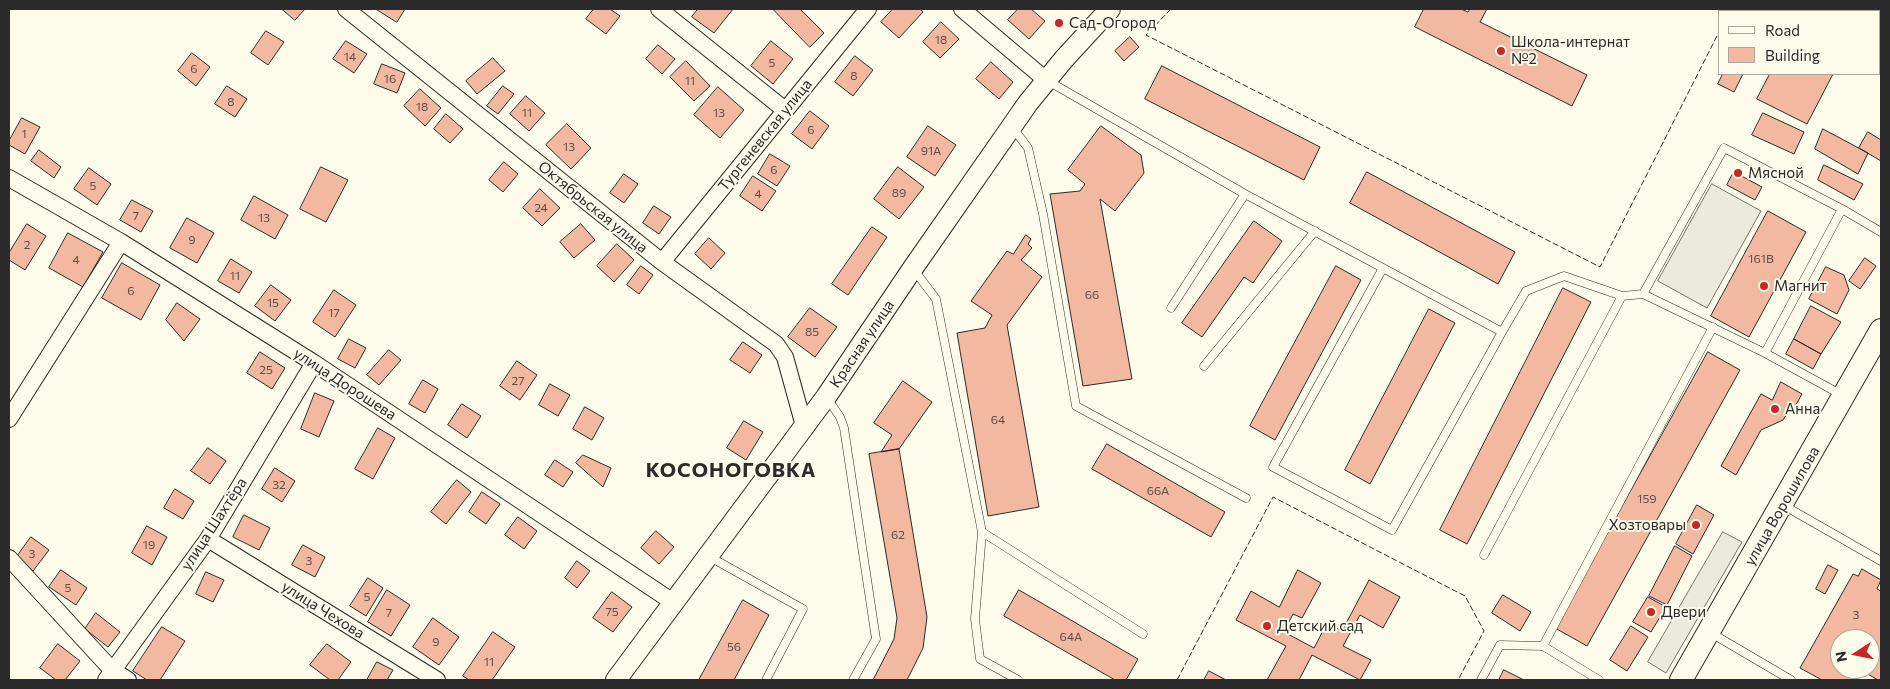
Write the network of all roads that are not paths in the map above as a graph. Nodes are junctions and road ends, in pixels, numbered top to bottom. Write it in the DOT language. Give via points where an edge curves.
graph roads {
  1 [pos="659,9"];
  2 [pos="868,9"];
  3 [pos="962,9"];
  4 [pos="1110,9"];
  5 [pos="351,10"];
  6 [pos="1046,80"];
  7 [pos="785,110"];
  8 [pos="1011,127"];
  9 [pos="9,178"];
  10 [pos="1245,194"];
  11 [pos="1842,209"];
  12 [pos="1315,231"];
  13 [pos="1881,232"];
  14 [pos="121,242"];
  15 [pos="662,262"];
  16 [pos="912,268"];
  17 [pos="1383,268"];
  18 [pos="1643,294"];
  19 [pos="1622,296"];
  20 [pos="1171,308"];
  21 [pos="1713,327"];
  22 [pos="1881,330"];
  23 [pos="1502,332"];
  24 [pos="1764,353"];
  25 [pos="314,363"];
  26 [pos="1204,366"];
  27 [pos="826,397"];
  28 [pos="1844,397"];
  29 [pos="9,419"];
  30 [pos="804,426"];
  31 [pos="1246,498"];
  32 [pos="1783,505"];
  33 [pos="982,532"];
  34 [pos="208,539"];
  35 [pos="1484,555"];
  36 [pos="708,556"];
  37 [pos="9,558"];
  38 [pos="1881,561"];
  39 [pos="673,602"];
  40 [pos="1709,632"];
  41 [pos="1143,634"];
  42 [pos="1543,646"];
  43 [pos="109,675"];
  44 [pos="128,680"];
  45 [pos="437,680"];
  46 [pos="616,680"];
  47 [pos="766,680"];
  48 [pos="853,680"];
  49 [pos="1018,680"];
  50 [pos="1481,680"];
  51 [pos="1599,680"];
  52 [pos="1682,680"];
  53 [pos="1792,680"];
  1 -- 7 [label="street"];
  2 -- 7 [label="street, Тургеневская улица"];
  3 -- 6 [label="street"];
  4 -- 6 [label="street, Красная улица"];
  5 -- 15 [label="street, Октябрьская улица"];
  6 -- 8 [label="street, Красная улица"];
  6 -- 10 [label="lane"];
  7 -- 15 [label="street, Тургеневская улица"];
  8 -- 16 [label="street, Красная улица"];
  8 -- 31 [label="lane" via="1028,148 1043,214 1076,406"];
  9 -- 14 [label="street, улица Дорошева"];
  10 -- 12 [label="lane"];
  10 -- 20 [label="lane"];
  11 -- 13 [label="lane"];
  11 -- 18 [label="lane" via="1724,148"];
  11 -- 24 [label="lane"];
  12 -- 17 [label="lane"];
  12 -- 26 [label="lane"];
  14 -- 25 [label="street, улица Дорошева"];
  14 -- 29 [label="street"];
  15 -- 30 [label="street, Октябрьская улица" via="782,350"];
  16 -- 27 [label="street, Красная улица"];
  16 -- 33 [label="lane" via="936,299"];
  17 -- 23 [label="lane"];
  17 -- 23 [label="lane" via="1273,467 1392,530"];
  18 -- 19 [label="lane"];
  18 -- 21 [label="lane"];
  19 -- 23 [label="lane" via="1564,276 1526,291"];
  19 -- 35 [label="lane"];
  21 -- 24 [label="lane"];
  21 -- 42 [label="lane"];
  22 -- 28 [label="main road, улица Ворошилова"];
  24 -- 28 [label="lane"];
  25 -- 34 [label="street, улица Шахтёра"];
  25 -- 39 [label="street, улица Дорошева"];
  27 -- 30 [label="street, Красная улица"];
  27 -- 48 [label="lane" via="844,428 876,639"];
  28 -- 32 [label="main road, улица Ворошилова"];
  30 -- 36 [label="street, Красная улица"];
  32 -- 38 [label="lane"];
  32 -- 40 [label="main road, улица Ворошилова"];
  33 -- 41 [label="lane"];
  33 -- 49 [label="lane" via="975,619 980,659"];
  34 -- 43 [label="street, улица Шахтёра"];
  34 -- 45 [label="street, улица Чехова"];
  36 -- 39 [label="street, Красная улица"];
  36 -- 47 [label="lane" via="804,609"];
  37 -- 43 [label="street"];
  39 -- 46 [label="street, Красная улица"];
  40 -- 52 [label="main road, улица Ворошилова"];
  40 -- 53 [label="lane"];
  42 -- 50 [label="lane" via="1500,645"];
  42 -- 51 [label="lane"];
  43 -- 44 [label="street"];
}
